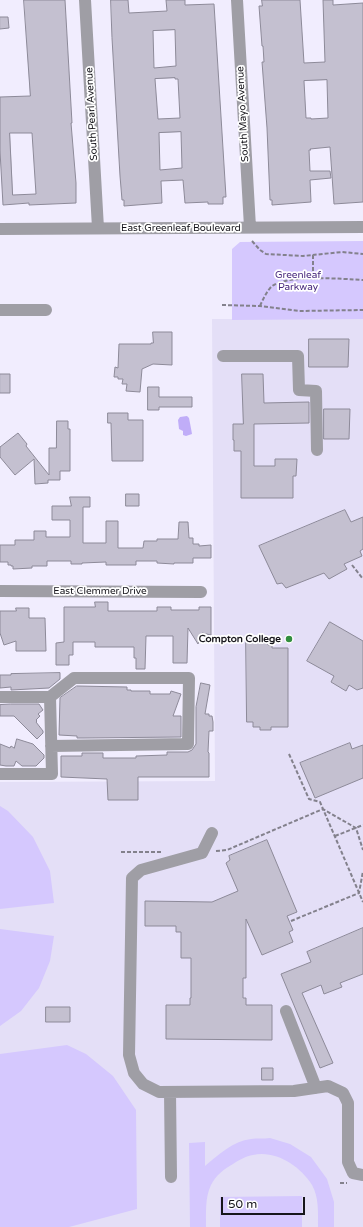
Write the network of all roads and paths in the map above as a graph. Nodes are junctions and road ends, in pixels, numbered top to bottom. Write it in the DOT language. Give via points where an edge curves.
graph roads {
  1 [pos="85,0"];
  2 [pos="237,0"];
  3 [pos="363,227"];
  4 [pos="98,228"];
  5 [pos="250,228"];
  6 [pos="0,229"];
  7 [pos="252,241"];
  8 [pos="363,254"];
  9 [pos="313,256"];
  10 [pos="313,279"];
  11 [pos="363,280"];
  12 [pos="222,305"];
  13 [pos="260,306"];
  14 [pos="0,310"];
  15 [pos="46,310"];
  16 [pos="363,310"];
  17 [pos="223,356"];
  18 [pos="317,450"];
  19 [pos="352,565"];
  20 [pos="363,579"];
  21 [pos="0,591"];
  22 [pos="201,592"];
  23 [pos="0,697"];
  24 [pos="50,697"];
  25 [pos="51,746"];
  26 [pos="289,754"];
  27 [pos="0,774"];
  28 [pos="323,809"];
  29 [pos="363,825"];
  30 [pos="356,828"];
  31 [pos="212,833"];
  32 [pos="335,836"];
  33 [pos="363,850"];
  34 [pos="121,852"];
  35 [pos="165,852"];
  36 [pos="202,852"];
  37 [pos="363,871"];
  38 [pos="359,892"];
  39 [pos="363,902"];
  40 [pos="291,921"];
  41 [pos="286,1011"];
  42 [pos="316,1088"];
  43 [pos="170,1092"];
  44 [pos="363,1176"];
  45 [pos="171,1177"];
  1 -- 4 [label="street, South Pearl Avenue"];
  2 -- 5 [label="street, South Mayo Avenue"];
  3 -- 5 [label="street, East Greenleaf Boulevard"];
  4 -- 5 [label="street, East Greenleaf Boulevard"];
  4 -- 6 [label="street, East Greenleaf Boulevard"];
  7 -- 9 [label="path" via="266,254"];
  8 -- 9 [label="path" via="342,252"];
  9 -- 10 [label="path"];
  10 -- 11 [label="path"];
  10 -- 13 [label="path" via="285,281 272,286"];
  12 -- 13 [label="path"];
  13 -- 16 [label="path" via="299,311"];
  14 -- 15 [label="street"];
  17 -- 18 [label="street" via="298,356 299,390 316,391"];
  19 -- 20 [label="path"];
  21 -- 22 [label="street, East Clemmer Drive"];
  23 -- 24 [label="street"];
  24 -- 25 [label="street"];
  24 -- 25 [label="street" via="74,678 189,678 188,744"];
  25 -- 27 [label="street" via="52,774"];
  26 -- 28 [label="path" via="309,800 320,802"];
  28 -- 30 [label="path"];
  28 -- 32 [label="path"];
  28 -- 36 [label="path" via="227,850"];
  29 -- 30 [label="path"];
  30 -- 32 [label="path"];
  30 -- 33 [label="path"];
  31 -- 36 [label="street"];
  32 -- 38 [label="path"];
  34 -- 35 [label="path"];
  36 -- 43 [label="street" via="141,870 132,878 129,1056 134,1073 143,1084 159,1092"];
  37 -- 38 [label="path"];
  38 -- 39 [label="path"];
  38 -- 40 [label="path"];
  41 -- 42 [label="street"];
  42 -- 43 [label="street" via="294,1091"];
  42 -- 44 [label="street" via="328,1086 343,1093 348,1103 348,1162 353,1173"];
  43 -- 45 [label="street"];
}
